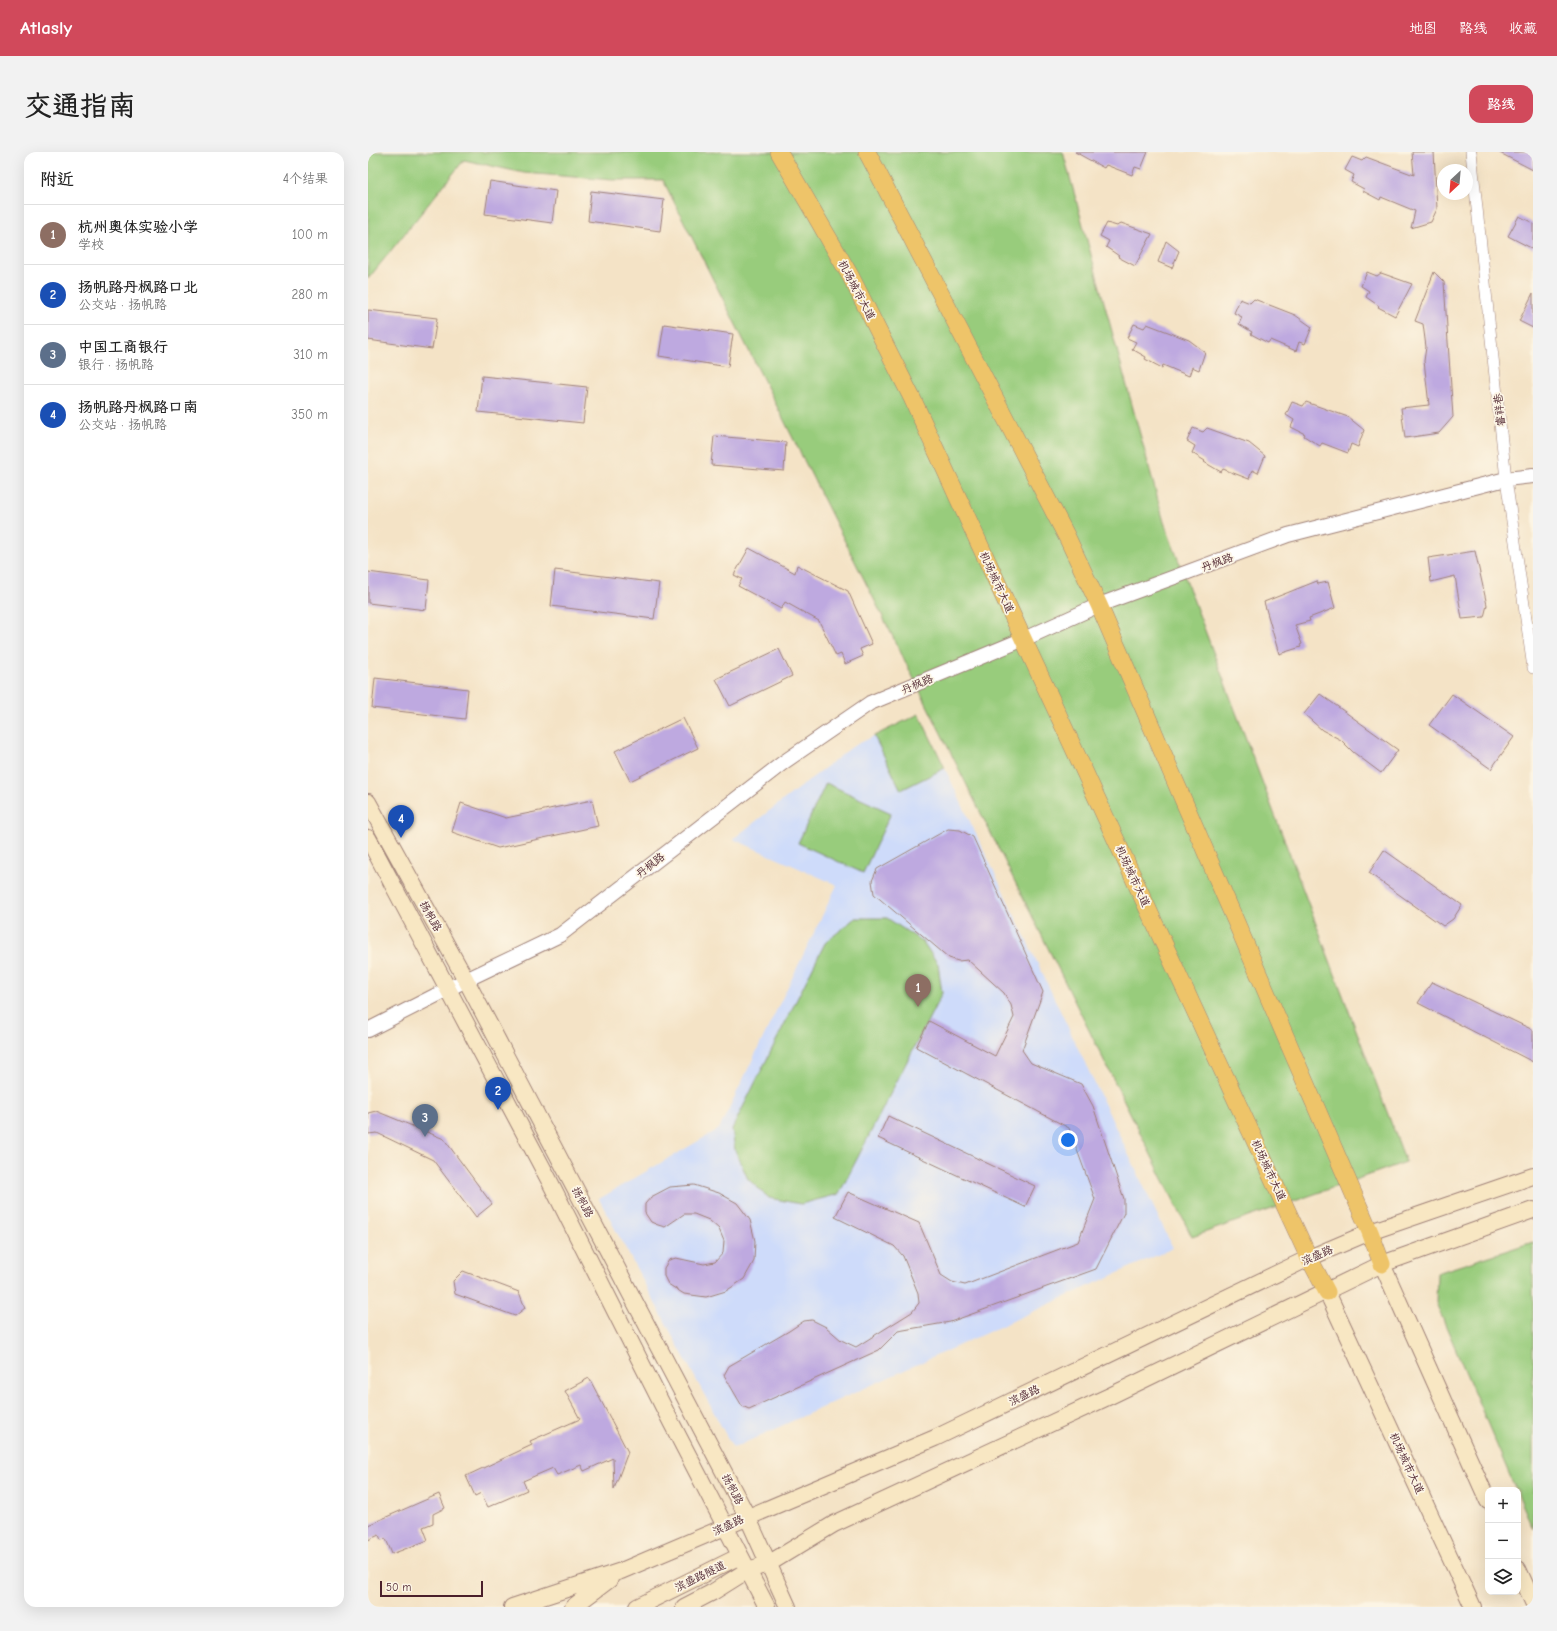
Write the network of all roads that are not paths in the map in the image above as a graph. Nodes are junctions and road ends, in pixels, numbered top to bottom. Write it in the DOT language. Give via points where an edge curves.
graph roads {
  1 [pos="779,152"];
  2 [pos="867,152"];
  3 [pos="1471,152"];
  4 [pos="1533,476"];
  5 [pos="1506,479"];
  6 [pos="1099,605"];
  7 [pos="1024,639"];
  8 [pos="1533,668"];
  9 [pos="368,802"];
  10 [pos="368,838"];
  11 [pos="466,980"];
  12 [pos="447,990"];
  13 [pos="368,1030"];
  14 [pos="1533,1176"];
  15 [pos="1533,1210"];
  16 [pos="1370,1232"];
  17 [pos="1309,1258"];
  18 [pos="1382,1264"];
  19 [pos="1327,1292"];
  20 [pos="1485,1494"];
  21 [pos="747,1516"];
  22 [pos="726,1527"];
  23 [pos="744,1563"];
  24 [pos="768,1564"];
  25 [pos="621,1570"];
  26 [pos="1521,1576"];
  27 [pos="1533,1602"];
  28 [pos="512,1607"];
  29 [pos="573,1607"];
  30 [pos="637,1607"];
  31 [pos="684,1607"];
  32 [pos="767,1607"];
  33 [pos="788,1607"];
  34 [pos="1473,1607"];
  1 -- 7 [label="main road, 机场城市大道" via="851,277 909,391"];
  2 -- 6 [label="main road" via="1067,537"];
  3 -- 5 [label="street, 睿祥巷"];
  4 -- 5 [label="street, 丹枫路"];
  5 -- 6 [label="street, 丹枫路" via="1288,535"];
  5 -- 8 [label="street, 睿祥巷"];
  6 -- 7 [label="street, 丹枫路"];
  6 -- 16 [label="main road"];
  7 -- 11 [label="street, 丹枫路" via="870,703 784,762 560,935"];
  7 -- 17 [label="main road, 机场城市大道"];
  9 -- 11 [label="main road, 扬帆路"];
  10 -- 12 [label="main road"];
  11 -- 12 [label="street, 丹枫路"];
  11 -- 21 [label="main road, 扬帆路"];
  12 -- 13 [label="street, 丹枫路"];
  12 -- 22 [label="main road" via="548,1178"];
  14 -- 16 [label="main road, 滨盛路"];
  15 -- 18 [label="main road"];
  16 -- 17 [label="main road, 滨盛路"];
  16 -- 18 [label="main road"];
  17 -- 19 [label="main road, 机场城市大道"];
  17 -- 21 [label="main road, 滨盛路" via="934,1438"];
  18 -- 19 [label="main road"];
  18 -- 20 [label="main road"];
  19 -- 24 [label="main road" via="834,1524"];
  19 -- 34 [label="main road, 机场城市大道"];
  21 -- 22 [label="main road, 滨盛路"];
  21 -- 24 [label="main road, 扬帆路"];
  22 -- 23 [label="main road"];
  22 -- 25 [label="main road, 滨盛路"];
  23 -- 24 [label="main road"];
  23 -- 30 [label="main road, 滨盛路隧道"];
  23 -- 31 [label="main road" via="713,1592"];
  23 -- 32 [label="main road"];
  24 -- 33 [label="main road, 扬帆路"];
  25 -- 28 [label="main road, 滨盛路"];
  25 -- 29 [label="main road"];
  26 -- 27 [label="main road"];
}
